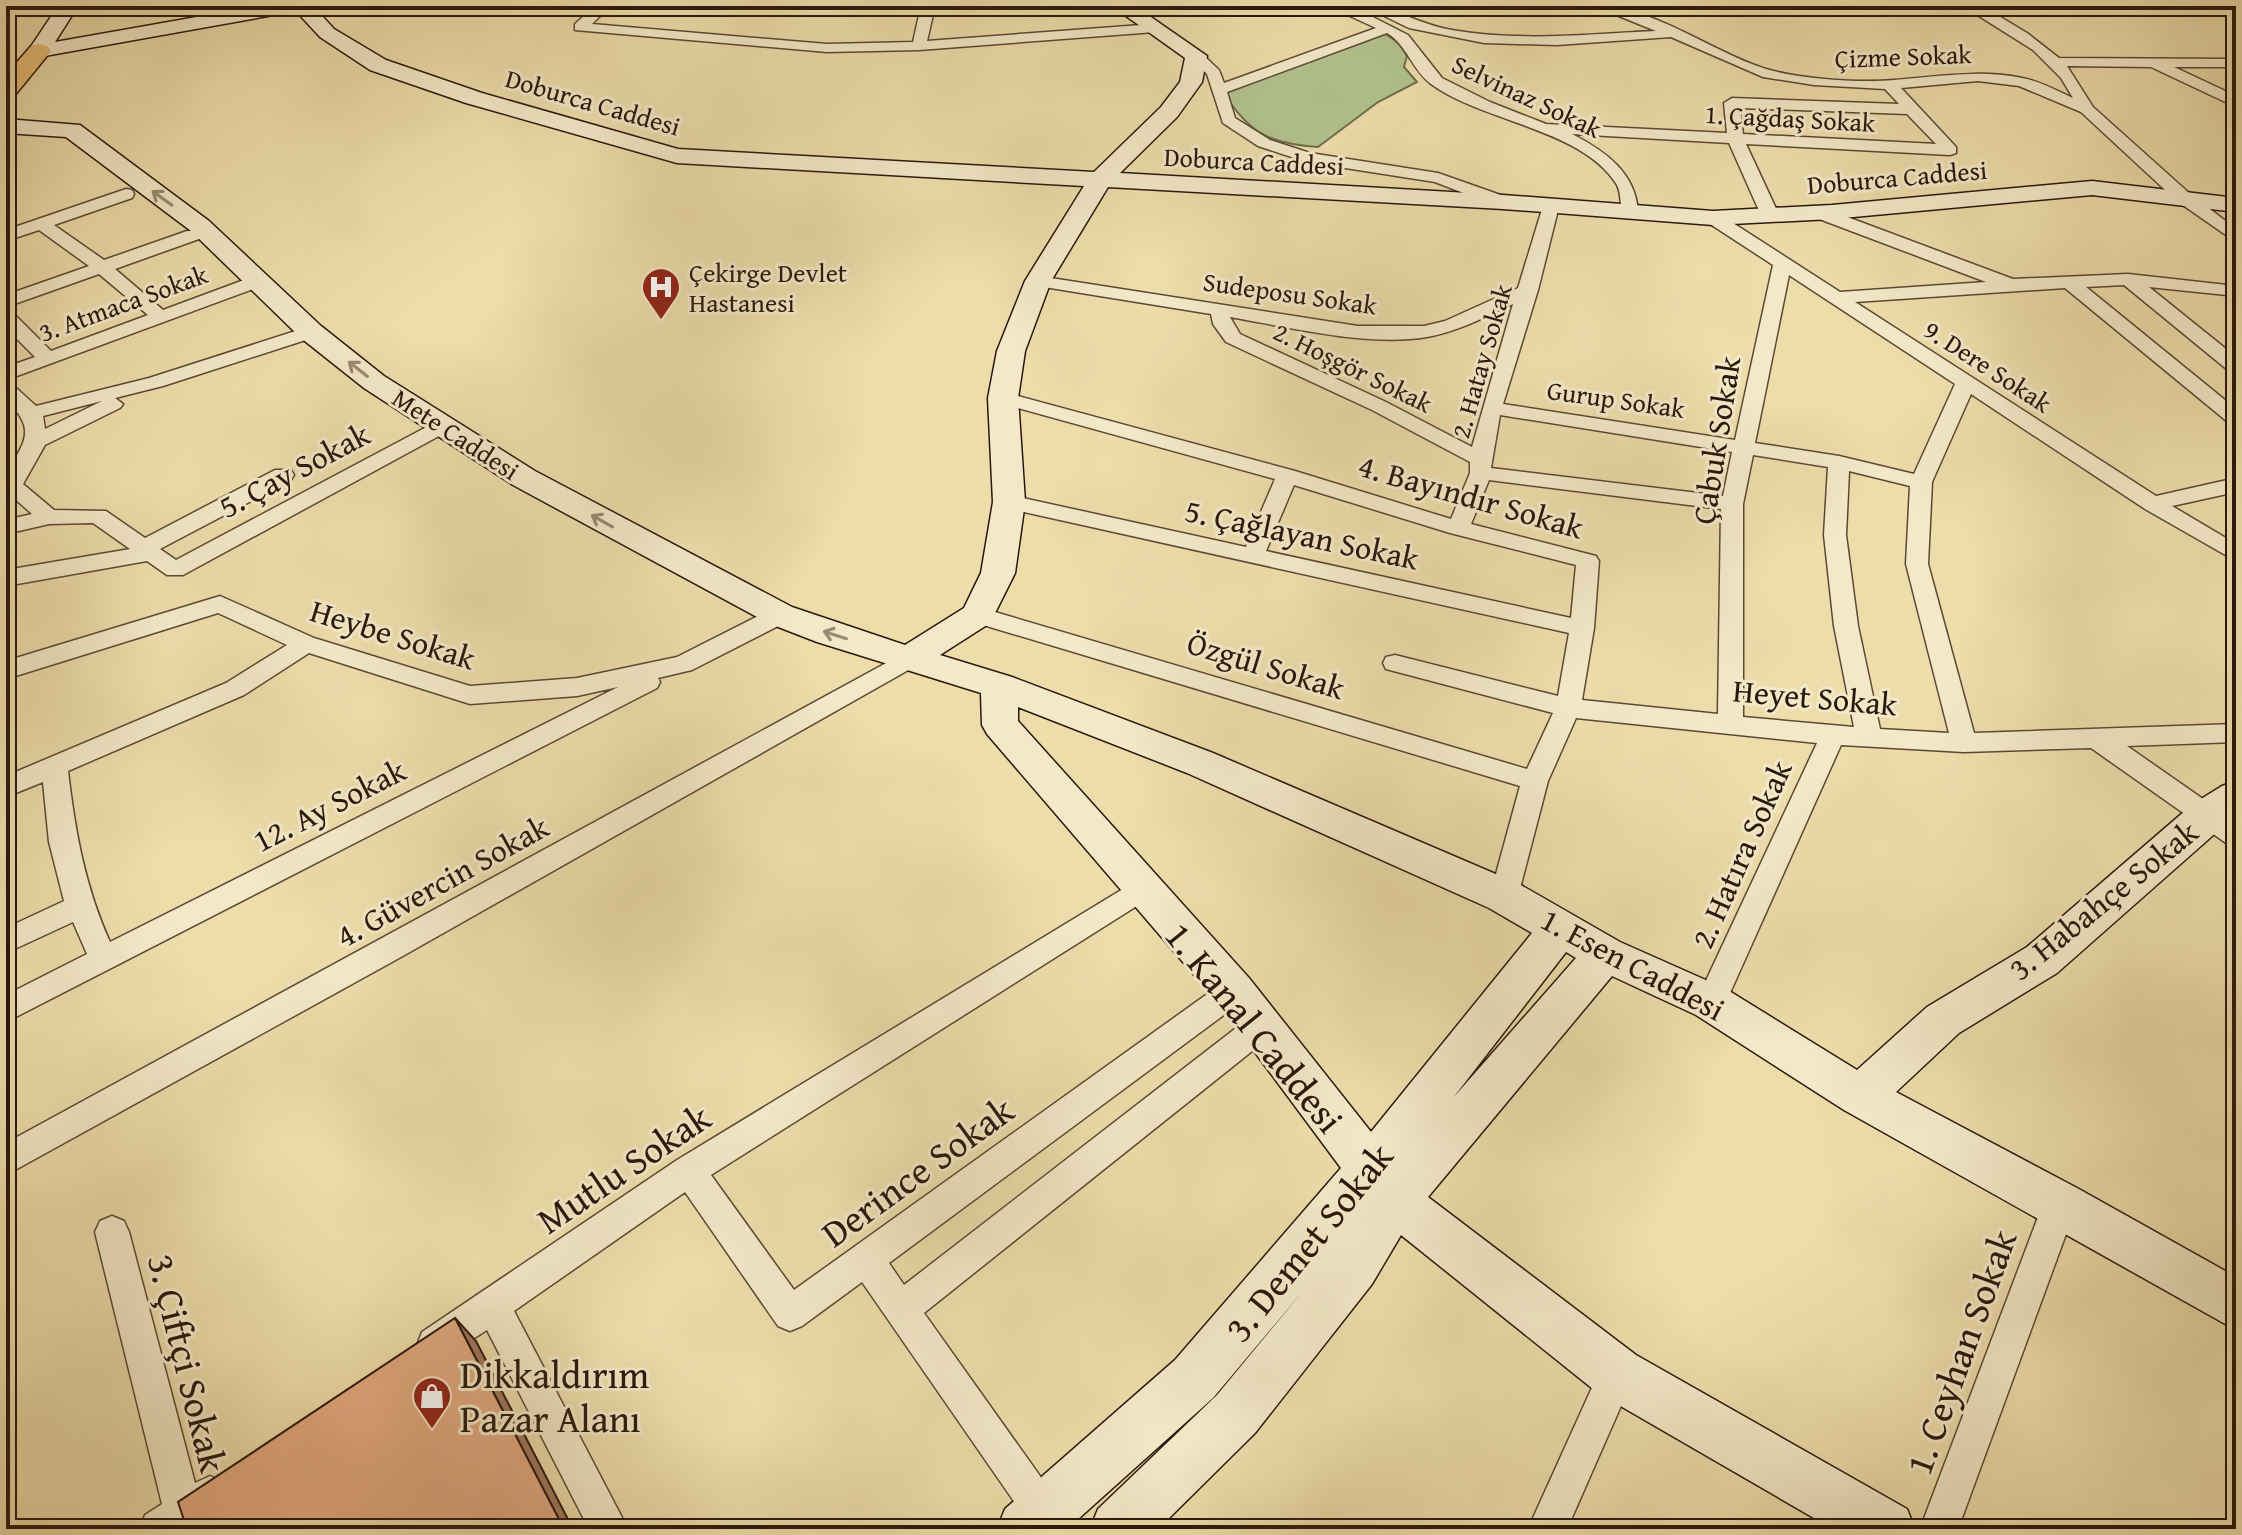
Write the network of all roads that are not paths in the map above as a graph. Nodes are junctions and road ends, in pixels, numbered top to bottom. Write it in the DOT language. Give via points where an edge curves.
graph roads {
  1 [pos="68,6"];
  2 [pos="293,6"];
  3 [pos="302,6"];
  4 [pos="603,6"];
  5 [pos="928,6"];
  6 [pos="1122,6"];
  7 [pos="1352,6"];
  8 [pos="1371,6"];
  9 [pos="1601,6"];
  10 [pos="1970,6"];
  11 [pos="1155,28"];
  12 [pos="1386,29"];
  13 [pos="1677,34"];
  14 [pos="919,46"];
  15 [pos="39,51"];
  16 [pos="6,56"];
  17 [pos="1196,56"];
  18 [pos="2150,61"];
  19 [pos="2057,62"];
  20 [pos="2236,63"];
  21 [pos="1889,85"];
  22 [pos="6,90"];
  23 [pos="1220,90"];
  24 [pos="2236,102"];
  25 [pos="1908,109"];
  26 [pos="2086,109"];
  27 [pos="6,126"];
  28 [pos="1538,128"];
  29 [pos="1736,140"];
  30 [pos="1100,180"];
  31 [pos="126,194"];
  32 [pos="2183,197"];
  33 [pos="1503,202"];
  34 [pos="2236,205"];
  35 [pos="1551,206"];
  36 [pos="1630,211"];
  37 [pos="1820,213"];
  38 [pos="1770,215"];
  39 [pos="1713,218"];
  40 [pos="41,224"];
  41 [pos="193,235"];
  42 [pos="6,236"];
  43 [pos="2236,237"];
  44 [pos="1782,263"];
  45 [pos="102,267"];
  46 [pos="2128,279"];
  47 [pos="258,281"];
  48 [pos="1038,281"];
  49 [pos="2069,282"];
  50 [pos="2011,285"];
  51 [pos="1529,290"];
  52 [pos="2236,291"];
  53 [pos="1836,298"];
  54 [pos="6,301"];
  55 [pos="1219,309"];
  56 [pos="6,317"];
  57 [pos="161,317"];
  58 [pos="311,332"];
  59 [pos="48,359"];
  60 [pos="2236,367"];
  61 [pos="6,374"];
  62 [pos="156,382"];
  63 [pos="1966,383"];
  64 [pos="6,389"];
  65 [pos="1003,398"];
  66 [pos="1492,408"];
  67 [pos="32,413"];
  68 [pos="2236,419"];
  69 [pos="443,426"];
  70 [pos="37,441"];
  71 [pos="1742,446"];
  72 [pos="1839,462"];
  73 [pos="1480,466"];
  74 [pos="14,467"];
  75 [pos="283,475"];
  76 [pos="1287,476"];
  77 [pos="1921,482"];
  78 [pos="2236,485"];
  79 [pos="1009,502"];
  80 [pos="1732,504"];
  81 [pos="2153,504"];
  82 [pos="49,517"];
  83 [pos="6,527"];
  84 [pos="1458,528"];
  85 [pos="148,550"];
  86 [pos="2236,554"];
  87 [pos="1253,556"];
  88 [pos="6,578"];
  89 [pos="780,615"];
  90 [pos="978,615"];
  91 [pos="1582,628"];
  92 [pos="306,644"];
  93 [pos="910,658"];
  94 [pos="1395,663"];
  95 [pos="683,664"];
  96 [pos="6,670"];
  97 [pos="956,672"];
  98 [pos="999,686"];
  99 [pos="1568,708"];
  100 [pos="1730,724"];
  101 [pos="2236,733"];
  102 [pos="1833,735"];
  103 [pos="1869,737"];
  104 [pos="2099,740"];
  105 [pos="1964,743"];
  106 [pos="54,767"];
  107 [pos="1535,781"];
  108 [pos="6,787"];
  109 [pos="2226,816"];
  110 [pos="1141,889"];
  111 [pos="1504,896"];
  112 [pos="80,906"];
  113 [pos="1561,927"];
  114 [pos="6,941"];
  115 [pos="1605,954"];
  116 [pos="103,958"];
  117 [pos="1234,991"];
  118 [pos="1711,1002"];
  119 [pos="6,1009"];
  120 [pos="1260,1027"];
  121 [pos="1860,1096"];
  122 [pos="6,1160"];
  123 [pos="689,1171"];
  124 [pos="1382,1185"];
  125 [pos="2060,1204"];
  126 [pos="112,1232"];
  127 [pos="867,1261"];
  128 [pos="2236,1305"];
  129 [pos="493,1306"];
  130 [pos="901,1309"];
  131 [pos="403,1366"];
  132 [pos="1617,1374"];
  133 [pos="235,1479"];
  134 [pos="1832,1514"];
  135 [pos="1034,1521"];
  136 [pos="177,1524"];
  137 [pos="609,1529"];
  138 [pos="1118,1529"];
  139 [pos="1547,1529"];
  140 [pos="1887,1529"];
  141 [pos="1939,1529"];
  1 -- 15 [label="main road"];
  2 -- 15 [label="main road"];
  3 -- 30 [label="main road, Doburca Caddesi" via="327,33 378,65 677,156"];
  4 -- 14 [label="street" via="580,27 827,48"];
  5 -- 14 [label="street"];
  6 -- 11 [label="main road"];
  7 -- 12 [label="street, Selvinaz Sokak" via="1355,13"];
  8 -- 13 [label="street" via="1448,36 1495,41"];
  9 -- 13 [label="street, Çizme Sokak"];
  10 -- 19 [label="street"];
  11 -- 14 [label="street"];
  11 -- 17 [label="main road"];
  12 -- 23 [label="street"];
  12 -- 28 [label="street, Selvinaz Sokak" via="1408,43 1419,65 1437,81"];
  13 -- 21 [label="street, Çizme Sokak" via="1763,73"];
  15 -- 16 [label="main road"];
  15 -- 22 [label="main road"];
  17 -- 23 [label="street" via="1214,73"];
  17 -- 30 [label="main road" via="1191,82 1169,112"];
  18 -- 19 [label="street"];
  18 -- 20 [label="street"];
  18 -- 24 [label="street"];
  19 -- 26 [label="street"];
  21 -- 25 [label="street, 1. Çağdaş Sokak"];
  21 -- 26 [label="street, Çizme Sokak" via="1999,78"];
  23 -- 33 [label="street" via="1228,120 1264,143 1307,157 1438,178"];
  25 -- 29 [label="street" via="1732,103"];
  25 -- 29 [label="street, 1. Çağdaş Sokak" via="1950,150"];
  26 -- 32 [label="street"];
  47 -- 27 [label="main road, Mete Caddesi, one-way" via="200,226 72,130"];
  28 -- 29 [label="street, 1. Çağdaş Sokak"];
  28 -- 36 [label="street, Selvinaz Sokak" via="1582,144 1608,162 1628,191"];
  29 -- 38 [label="street"];
  30 -- 33 [label="main road, Doburca Caddesi"];
  30 -- 48 [label="main road"];
  31 -- 40 [label="street"];
  32 -- 34 [label="main road, Doburca Caddesi"];
  32 -- 37 [label="main road, Doburca Caddesi" via="2092,188"];
  32 -- 43 [label="street"];
  33 -- 35 [label="main road, Doburca Caddesi"];
  35 -- 36 [label="main road, Doburca Caddesi"];
  35 -- 51 [label="street, 2. Hatay Sokak"];
  36 -- 39 [label="main road, Doburca Caddesi"];
  37 -- 38 [label="main road, Doburca Caddesi"];
  37 -- 50 [label="street"];
  38 -- 39 [label="main road, Doburca Caddesi"];
  39 -- 44 [label="street, 9. Dere Sokak"];
  40 -- 42 [label="street"];
  40 -- 45 [label="street"];
  41 -- 45 [label="street"];
  44 -- 53 [label="street, 9. Dere Sokak"];
  44 -- 71 [label="street, Çabuk Sokak"];
  45 -- 54 [label="street"];
  45 -- 57 [label="street"];
  46 -- 49 [label="street"];
  46 -- 52 [label="street"];
  46 -- 60 [label="street"];
  47 -- 57 [label="street, 3. Atmaca Sokak"];
  47 -- 58 [label="main road, Mete Caddesi"];
  48 -- 55 [label="street, Sudeposu Sokak"];
  48 -- 65 [label="main road" via="1011,351"];
  49 -- 50 [label="street"];
  49 -- 68 [label="street"];
  50 -- 53 [label="street"];
  51 -- 55 [label="street, Sudeposu Sokak" via="1424,332 1358,332"];
  51 -- 66 [label="street, 2. Hatay Sokak"];
  53 -- 63 [label="street, 9. Dere Sokak"];
  55 -- 73 [label="street, 2. Hoşgör Sokak" via="1233,338 1379,406"];
  56 -- 59 [label="street"];
  57 -- 59 [label="street, 3. Atmaca Sokak"];
  58 -- 62 [label="street"];
  69 -- 58 [label="main road, Mete Caddesi, one-way" via="374,382"];
  59 -- 61 [label="street, 3. Atmaca Sokak"];
  62 -- 67 [label="street"];
  62 -- 70 [label="street"];
  63 -- 77 [label="street"];
  63 -- 81 [label="street, 9. Dere Sokak"];
  64 -- 67 [label="street"];
  65 -- 76 [label="street, 4. Bayındır Sokak"];
  65 -- 79 [label="main road"];
  66 -- 71 [label="street, Gurup Sokak"];
  66 -- 73 [label="street, 2. Hatay Sokak"];
  67 -- 70 [label="street"];
  69 -- 85 [label="street, 5. Çay Sokak" via="175,570"];
  89 -- 69 [label="main road, Mete Caddesi, one-way" via="524,478"];
  70 -- 74 [label="street"];
  71 -- 72 [label="street, Gurup Sokak"];
  71 -- 80 [label="street, Çabuk Sokak"];
  72 -- 77 [label="street, Gurup Sokak"];
  72 -- 103 [label="street" via="1835,535 1846,626"];
  73 -- 80 [label="street"];
  73 -- 84 [label="street, 2. Hatay Sokak"];
  74 -- 82 [label="street" via="12,485"];
  75 -- 85 [label="street"];
  76 -- 84 [label="street, 4. Bayındır Sokak"];
  76 -- 87 [label="street"];
  77 -- 105 [label="street" via="1917,564"];
  78 -- 81 [label="street"];
  79 -- 87 [label="street, 5. Çağlayan Sokak"];
  79 -- 90 [label="main road" via="998,573"];
  80 -- 100 [label="street, Çabuk Sokak"];
  81 -- 86 [label="street, 9. Dere Sokak"];
  82 -- 83 [label="street"];
  82 -- 85 [label="street" via="98,516"];
  84 -- 91 [label="street, 4. Bayındır Sokak" via="1588,561"];
  85 -- 88 [label="street"];
  87 -- 91 [label="street, 5. Çağlayan Sokak"];
  93 -- 89 [label="main road, Mete Caddesi, one-way"];
  89 -- 95 [label="street, Heybe Sokak"];
  90 -- 93 [label="main road"];
  90 -- 97 [label="main road"];
  90 -- 107 [label="street, Özgül Sokak"];
  91 -- 99 [label="street, 4. Bayındır Sokak"];
  92 -- 95 [label="street, Heybe Sokak" via="470,695 577,687"];
  92 -- 96 [label="street, Heybe Sokak" via="220,604"];
  92 -- 106 [label="street" via="235,689"];
  93 -- 97 [label="main road, Mete Caddesi"];
  93 -- 122 [label="street, 4. Güvercin Sokak"];
  94 -- 99 [label="street, Heyet Sokak"];
  95 -- 116 [label="street, 12. Ay Sokak"];
  97 -- 98 [label="main road"];
  98 -- 110 [label="main road, 1. Kanal Caddesi" via="1000,725"];
  98 -- 111 [label="main road, 1. Esen Caddesi" via="1200,763"];
  99 -- 100 [label="street, Heyet Sokak"];
  99 -- 107 [label="street, 4. Bayındır Sokak"];
  100 -- 102 [label="street, Heyet Sokak"];
  101 -- 104 [label="street, Heyet Sokak"];
  102 -- 103 [label="street, Heyet Sokak"];
  102 -- 118 [label="street, 2. Hatıra Sokak"];
  103 -- 105 [label="street, Heyet Sokak"];
  104 -- 105 [label="street, Heyet Sokak"];
  104 -- 109 [label="street"];
  106 -- 108 [label="street"];
  106 -- 112 [label="street" via="63,842"];
  107 -- 111 [label="street, 4. Bayındır Sokak"];
  109 -- 121 [label="main road, 3. Habahçe Sokak" via="2042,960 1943,1020"];
  110 -- 117 [label="main road, 1. Kanal Caddesi"];
  110 -- 123 [label="street, Mutlu Sokak"];
  111 -- 113 [label="main road, 1. Esen Caddesi"];
  112 -- 114 [label="street"];
  112 -- 116 [label="street"];
  113 -- 115 [label="main road, 1. Esen Caddesi"];
  113 -- 124 [label="main road, 3. Demet Sokak"];
  115 -- 118 [label="main road, 1. Esen Caddesi"];
  115 -- 124 [label="main road, 3. Demet Sokak"];
  116 -- 119 [label="street, 12. Ay Sokak"];
  117 -- 120 [label="main road, 1. Kanal Caddesi"];
  117 -- 127 [label="street, Derince Sokak"];
  118 -- 121 [label="main road, 1. Esen Caddesi"];
  120 -- 124 [label="main road, 1. Kanal Caddesi"];
  120 -- 130 [label="street"];
  121 -- 125 [label="main road, 1. Esen Caddesi"];
  123 -- 127 [label="street, Derince Sokak" via="790,1314"];
  123 -- 129 [label="street, Mutlu Sokak"];
  124 -- 132 [label="main road, 1. Kanal Caddesi"];
  124 -- 135 [label="main road, 3. Demet Sokak" via="1315,1239 1194,1379"];
  124 -- 138 [label="main road, 3. Demet Sokak" via="1354,1267 1236,1414"];
  125 -- 128 [label="main road, 1. Esen Caddesi"];
  125 -- 141 [label="street, 1. Ceyhan Sokak"];
  126 -- 136 [label="street, 3. Çiftçi Sokak"];
  127 -- 130 [label="street"];
  129 -- 131 [label="street, Mutlu Sokak"];
  129 -- 137 [label="street"];
  130 -- 135 [label="street"];
  132 -- 134 [label="main road, 1. Kanal Caddesi"];
  132 -- 139 [label="street"];
  133 -- 136 [label="street"];
  134 -- 140 [label="main road, 1. Kanal Caddesi"];
}
